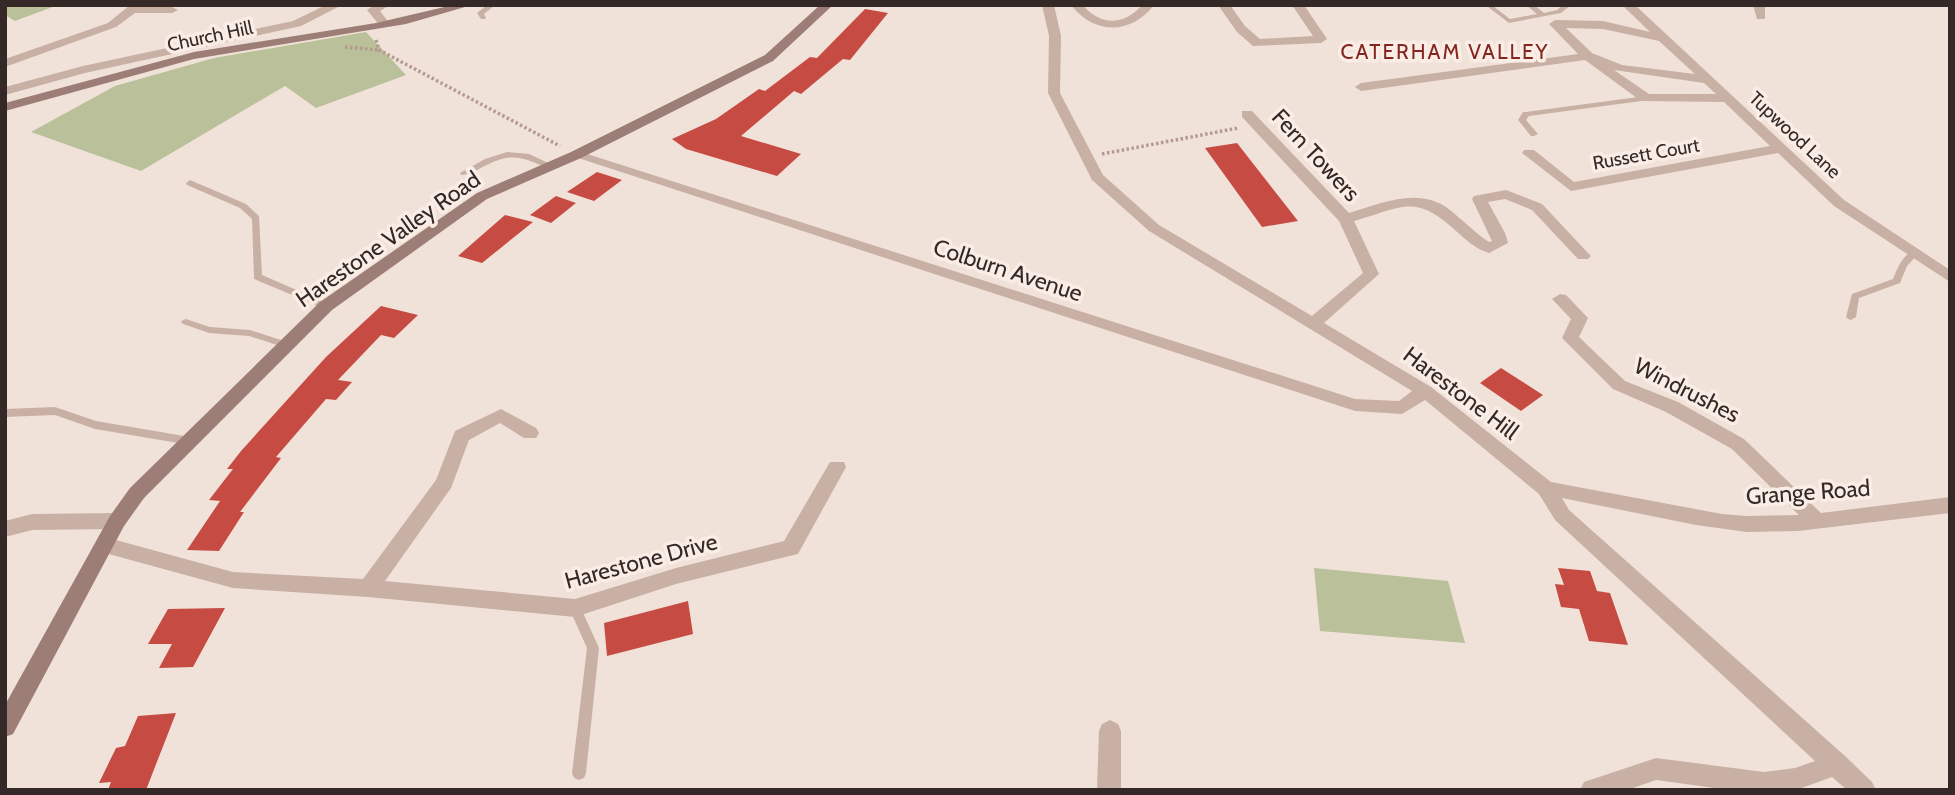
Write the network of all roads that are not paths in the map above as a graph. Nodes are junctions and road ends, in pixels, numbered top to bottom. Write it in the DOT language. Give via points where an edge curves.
graph roads {
  1 [pos="336,5"];
  2 [pos="384,5"];
  3 [pos="466,5"];
  4 [pos="492,5"];
  5 [pos="827,5"];
  6 [pos="1048,5"];
  7 [pos="1077,5"];
  8 [pos="1148,5"];
  9 [pos="1224,5"];
  10 [pos="1298,5"];
  11 [pos="1529,5"];
  12 [pos="1568,5"];
  13 [pos="1628,5"];
  14 [pos="136,7"];
  15 [pos="1491,7"];
  16 [pos="172,10"];
  17 [pos="1543,15"];
  18 [pos="483,18"];
  19 [pos="378,25"];
  20 [pos="1663,39"];
  21 [pos="1588,56"];
  22 [pos="5,63"];
  23 [pos="1708,80"];
  24 [pos="1361,87"];
  25 [pos="5,90"];
  26 [pos="1646,98"];
  27 [pos="1727,98"];
  28 [pos="5,107"];
  29 [pos="1251,120"];
  30 [pos="1534,134"];
  31 [pos="1781,148"];
  32 [pos="1529,153"];
  33 [pos="576,155"];
  34 [pos="551,166"];
  35 [pos="464,173"];
  36 [pos="190,183"];
  37 [pos="1346,219"];
  38 [pos="1914,253"];
  39 [pos="1583,256"];
  40 [pos="1950,277"];
  41 [pos="1560,299"];
  42 [pos="326,306"];
  43 [pos="1851,317"];
  44 [pos="186,322"];
  45 [pos="1314,323"];
  46 [pos="286,345"];
  47 [pos="1425,391"];
  48 [pos="5,412"];
  49 [pos="530,433"];
  50 [pos="190,441"];
  51 [pos="837,467"];
  52 [pos="1546,489"];
  53 [pos="1950,505"];
  54 [pos="1817,520"];
  55 [pos="117,521"];
  56 [pos="5,530"];
  57 [pos="105,545"];
  58 [pos="368,588"];
  59 [pos="575,608"];
  60 [pos="5,727"];
  61 [pos="1110,731"];
  62 [pos="1837,764"];
  63 [pos="579,773"];
  64 [pos="1109,790"];
  65 [pos="1592,790"];
  66 [pos="1864,790"];
  1 -- 25 [label="street" via="298,24"];
  2 -- 19 [label="street" via="373,10"];
  3 -- 19 [label="street, Church Hill"];
  4 -- 18 [label="lane" via="480,13"];
  5 -- 33 [label="street, Harestone Valley Road" via="769,58"];
  6 -- 45 [label="street, Harestone Hill" via="1055,36 1054,93 1097,177 1154,228"];
  7 -- 8 [label="street" via="1082,13 1112,27 1140,18"];
  9 -- 10 [label="street" via="1257,43 1321,39"];
  11 -- 17 [label="lane"];
  12 -- 17 [label="lane"];
  13 -- 20 [label="street, Tupwood Lane"];
  14 -- 16 [label="street"];
  14 -- 22 [label="street" via="112,25"];
  15 -- 17 [label="lane" via="1509,21"];
  19 -- 28 [label="street, Church Hill" via="219,50"];
  20 -- 21 [label="street" via="1603,25 1555,24"];
  20 -- 23 [label="street, Tupwood Lane"];
  21 -- 23 [label="street" via="1620,68"];
  21 -- 24 [label="street"];
  21 -- 26 [label="street"];
  23 -- 27 [label="street, Tupwood Lane"];
  26 -- 27 [label="street"];
  26 -- 30 [label="lane" via="1526,114 1522,120"];
  27 -- 31 [label="street, Tupwood Lane"];
  29 -- 37 [label="street, Fern Towers"];
  31 -- 32 [label="street, Russett Court" via="1571,187"];
  31 -- 38 [label="street, Tupwood Lane" via="1839,203"];
  33 -- 34 [label="street, Harestone Valley Road"];
  33 -- 47 [label="street, Colburn Avenue" via="1355,405 1402,408"];
  34 -- 35 [label="lane" via="517,152 502,154"];
  34 -- 42 [label="street, Harestone Valley Road" via="482,196"];
  36 -- 42 [label="lane" via="243,206 256,218 257,277"];
  37 -- 39 [label="street" via="1412,202 1433,205 1473,241 1489,248 1500,243 1498,233 1479,199 1506,194 1537,207"];
  37 -- 45 [label="street, Fern Towers" via="1371,274"];
  38 -- 40 [label="street, Tupwood Lane"];
  38 -- 43 [label="lane" via="1897,281 1855,296"];
  41 -- 54 [label="street, Windrushes" via="1580,318 1570,338 1619,385 1672,407 1738,444"];
  42 -- 46 [label="street, Harestone Valley Road"];
  44 -- 46 [label="lane" via="209,330 250,333"];
  45 -- 47 [label="street, Harestone Hill"];
  46 -- 50 [label="street, Harestone Valley Road"];
  47 -- 52 [label="street, Harestone Hill"];
  48 -- 50 [label="lane" via="55,411 95,425"];
  49 -- 58 [label="street" via="501,415 461,436 444,483"];
  50 -- 55 [label="street, Harestone Valley Road" via="137,493"];
  51 -- 59 [label="street, Harestone Drive" via="791,548 676,576"];
  52 -- 54 [label="street, Grange Road" via="1591,492 1747,524"];
  52 -- 62 [label="street, Harestone Hill" via="1562,515"];
  53 -- 54 [label="street, Grange Road"];
  55 -- 56 [label="street" via="32,522"];
  55 -- 57 [label="street, Harestone Valley Road"];
  57 -- 58 [label="street, Harestone Drive" via="233,580"];
  57 -- 60 [label="street, Harestone Valley Road"];
  58 -- 59 [label="street, Harestone Drive"];
  59 -- 63 [label="lane" via="593,648"];
  61 -- 64 [label="street"];
  62 -- 65 [label="street" via="1795,779 1764,783 1656,769"];
  62 -- 66 [label="street, Harestone Hill"];
}
